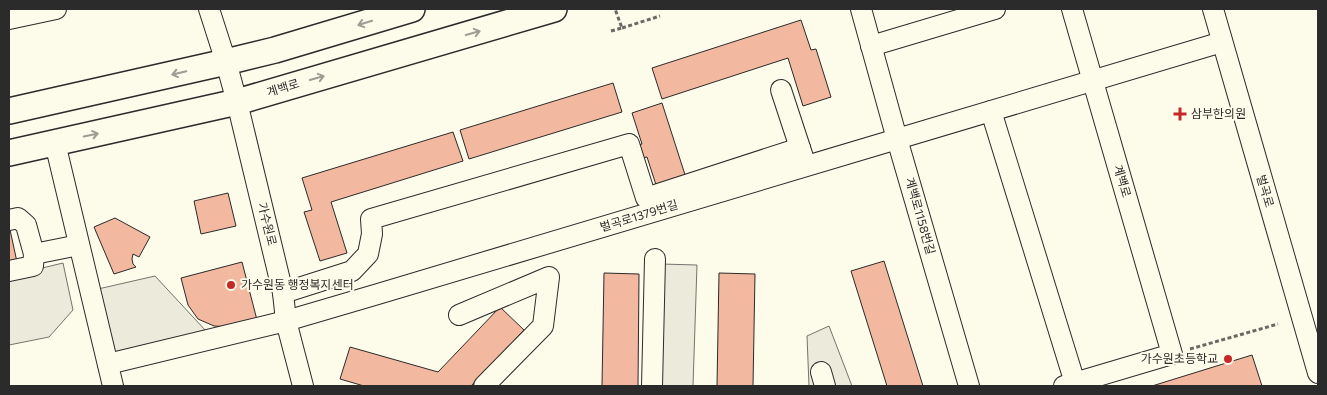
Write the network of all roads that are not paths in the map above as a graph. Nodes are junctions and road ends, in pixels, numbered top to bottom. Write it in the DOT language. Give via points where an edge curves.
graph roads {
  1 [pos="56,9"];
  2 [pos="209,9"];
  3 [pos="412,9"];
  4 [pos="554,9"];
  5 [pos="861,9"];
  6 [pos="995,9"];
  7 [pos="1072,9"];
  8 [pos="1213,9"];
  9 [pos="9,19"];
  10 [pos="1222,42"];
  11 [pos="871,46"];
  12 [pos="226,62"];
  13 [pos="1093,80"];
  14 [pos="781,90"];
  15 [pos="237,102"];
  16 [pos="9,111"];
  17 [pos="992,111"];
  18 [pos="897,139"];
  19 [pos="55,143"];
  20 [pos="9,153"];
  21 [pos="803,158"];
  22 [pos="9,220"];
  23 [pos="79,245"];
  24 [pos="34,254"];
  25 [pos="655,259"];
  26 [pos="9,271"];
  27 [pos="283,293"];
  28 [pos="459,315"];
  29 [pos="286,321"];
  30 [pos="108,364"];
  31 [pos="1318,373"];
  32 [pos="1070,385"];
  33 [pos="114,386"];
  34 [pos="302,386"];
  35 [pos="484,386"];
  36 [pos="652,386"];
  37 [pos="969,386"];
  1 -- 9 [label="street"];
  2 -- 12 [label="street, 가수원로"];
  3 -- 12 [label="main road, one-way"];
  15 -- 4 [label="main road, 계백로, one-way"];
  5 -- 11 [label="street, 계백로1158번길"];
  6 -- 11 [label="street"];
  7 -- 13 [label="street, 계백로"];
  8 -- 10 [label="street, 벌곡로"];
  10 -- 13 [label="street, 벌곡로1379번길"];
  10 -- 31 [label="street, 벌곡로"];
  11 -- 18 [label="street, 계백로1158번길"];
  12 -- 15 [label="street, 가수원로"];
  12 -- 16 [label="main road, one-way"];
  13 -- 17 [label="street, 벌곡로1379번길"];
  13 -- 32 [label="street, 계백로" via="1172,354"];
  14 -- 21 [label="street"];
  19 -- 15 [label="main road, 계백로, one-way"];
  15 -- 27 [label="street, 가수원로"];
  17 -- 18 [label="street, 벌곡로1379번길"];
  17 -- 32 [label="street"];
  18 -- 21 [label="street, 벌곡로1379번길"];
  18 -- 37 [label="street, 계백로1158번길"];
  19 -- 20 [label="main road, 계백로"];
  19 -- 23 [label="street"];
  21 -- 27 [label="street" via="646,198 629,144 371,219 368,254 352,271"];
  21 -- 29 [label="street, 벌곡로1379번길"];
  22 -- 24 [label="street" via="18,218 26,225"];
  23 -- 24 [label="street"];
  23 -- 30 [label="street"];
  24 -- 26 [label="street" via="33,266"];
  25 -- 36 [label="street"];
  27 -- 29 [label="street, 가수원로"];
  28 -- 35 [label="street" via="548,277 543,326"];
  29 -- 30 [label="street, 벌곡로1379번길"];
  29 -- 34 [label="street, 가수원로"];
  30 -- 33 [label="street"];
}
